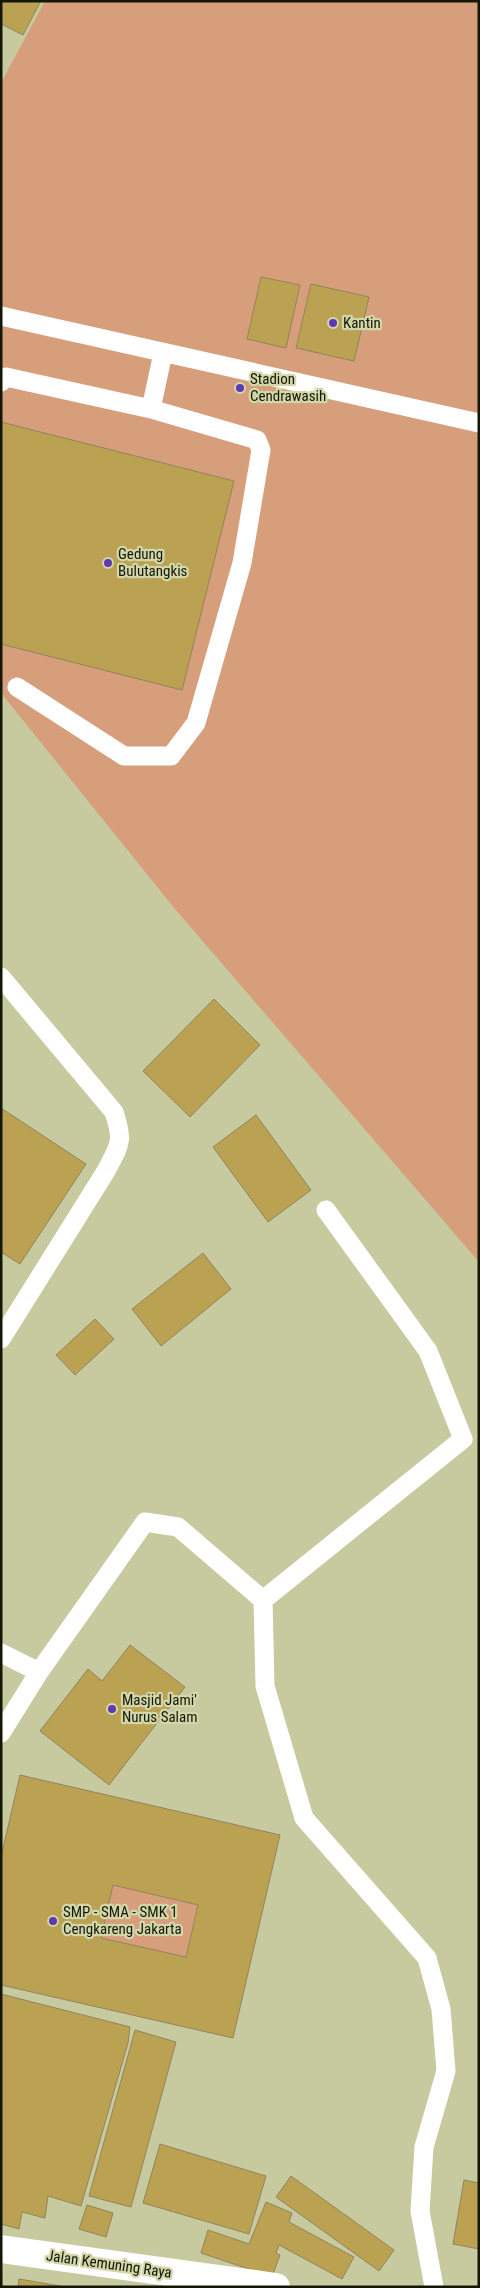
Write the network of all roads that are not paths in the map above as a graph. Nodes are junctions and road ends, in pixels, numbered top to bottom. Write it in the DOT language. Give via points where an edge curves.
graph roads {
  1 [pos="1,316"];
  2 [pos="164,353"];
  3 [pos="1,382"];
  4 [pos="151,409"];
  5 [pos="479,423"];
  6 [pos="17,687"];
  7 [pos="1,976"];
  8 [pos="326,1210"];
  9 [pos="1,1339"];
  10 [pos="263,1600"];
  11 [pos="1,1653"];
  12 [pos="39,1672"];
  13 [pos="1,1733"];
  14 [pos="1,2249"];
  15 [pos="276,2287"];
  16 [pos="434,2287"];
  1 -- 2 [label="lane"];
  2 -- 4 [label="lane"];
  2 -- 5 [label="lane"];
  3 -- 4 [label="lane" via="6,377"];
  4 -- 6 [label="lane" via="257,440 261,450 242,563 196,722 171,756 124,756"];
  7 -- 9 [label="lane" via="114,1112 121,1134 106,1171"];
  8 -- 10 [label="lane" via="428,1350 462,1439"];
  10 -- 12 [label="lane" via="178,1527 145,1522"];
  10 -- 16 [label="lane" via="265,1686 304,1818 427,1958 441,2009 446,2071 424,2147 420,2211"];
  11 -- 12 [label="lane"];
  12 -- 13 [label="lane"];
  14 -- 15 [label="street, Jalan Kemuning Raya"];
}
